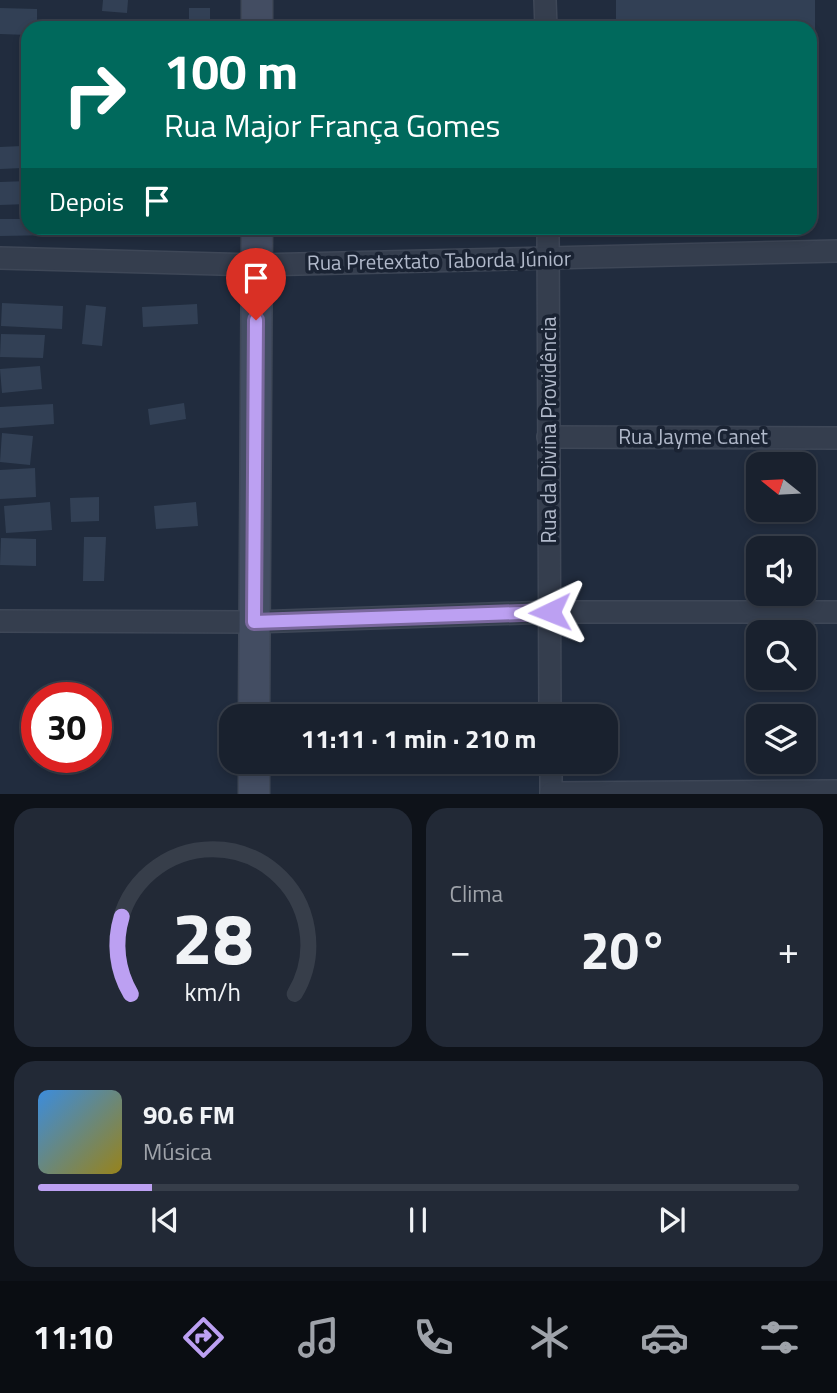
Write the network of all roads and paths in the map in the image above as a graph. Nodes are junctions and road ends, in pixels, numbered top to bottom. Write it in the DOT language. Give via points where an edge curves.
graph roads {
  1 [pos="257,0"];
  2 [pos="545,0"];
  3 [pos="257,21"];
  4 [pos="546,21"];
  5 [pos="257,235"];
  6 [pos="548,235"];
  7 [pos="837,251"];
  8 [pos="0,258"];
  9 [pos="549,259"];
  10 [pos="257,265"];
  11 [pos="548,437"];
  12 [pos="837,438"];
  13 [pos="550,612"];
  14 [pos="837,612"];
  15 [pos="0,621"];
  16 [pos="254,622"];
  17 [pos="254,704"];
  18 [pos="550,704"];
  19 [pos="254,774"];
  20 [pos="551,774"];
  21 [pos="837,791"];
  22 [pos="254,794"];
  23 [pos="551,794"];
  1 -- 3 [label="main road"];
  2 -- 4 [label="street"];
  5 -- 10 [label="main road"];
  6 -- 9 [label="street, Rua da Divina Providência"];
  7 -- 9 [label="street, Rua Pretextato Taborda Júnior"];
  8 -- 10 [label="street, Rua Pretextato Taborda Júnior"];
  9 -- 10 [label="street, Rua Pretextato Taborda Júnior"];
  9 -- 11 [label="street, Rua da Divina Providência"];
  10 -- 16 [label="main road"];
  11 -- 12 [label="street, Rua Jayme Canet"];
  11 -- 13 [label="street, Rua da Divina Providência"];
  13 -- 14 [label="street"];
  13 -- 16 [label="street"];
  13 -- 18 [label="street, Rua da Divina Providência"];
  15 -- 16 [label="street"];
  16 -- 17 [label="main road"];
  19 -- 22 [label="main road"];
  20 -- 23 [label="street"];
  21 -- 23 [label="street"];
}
